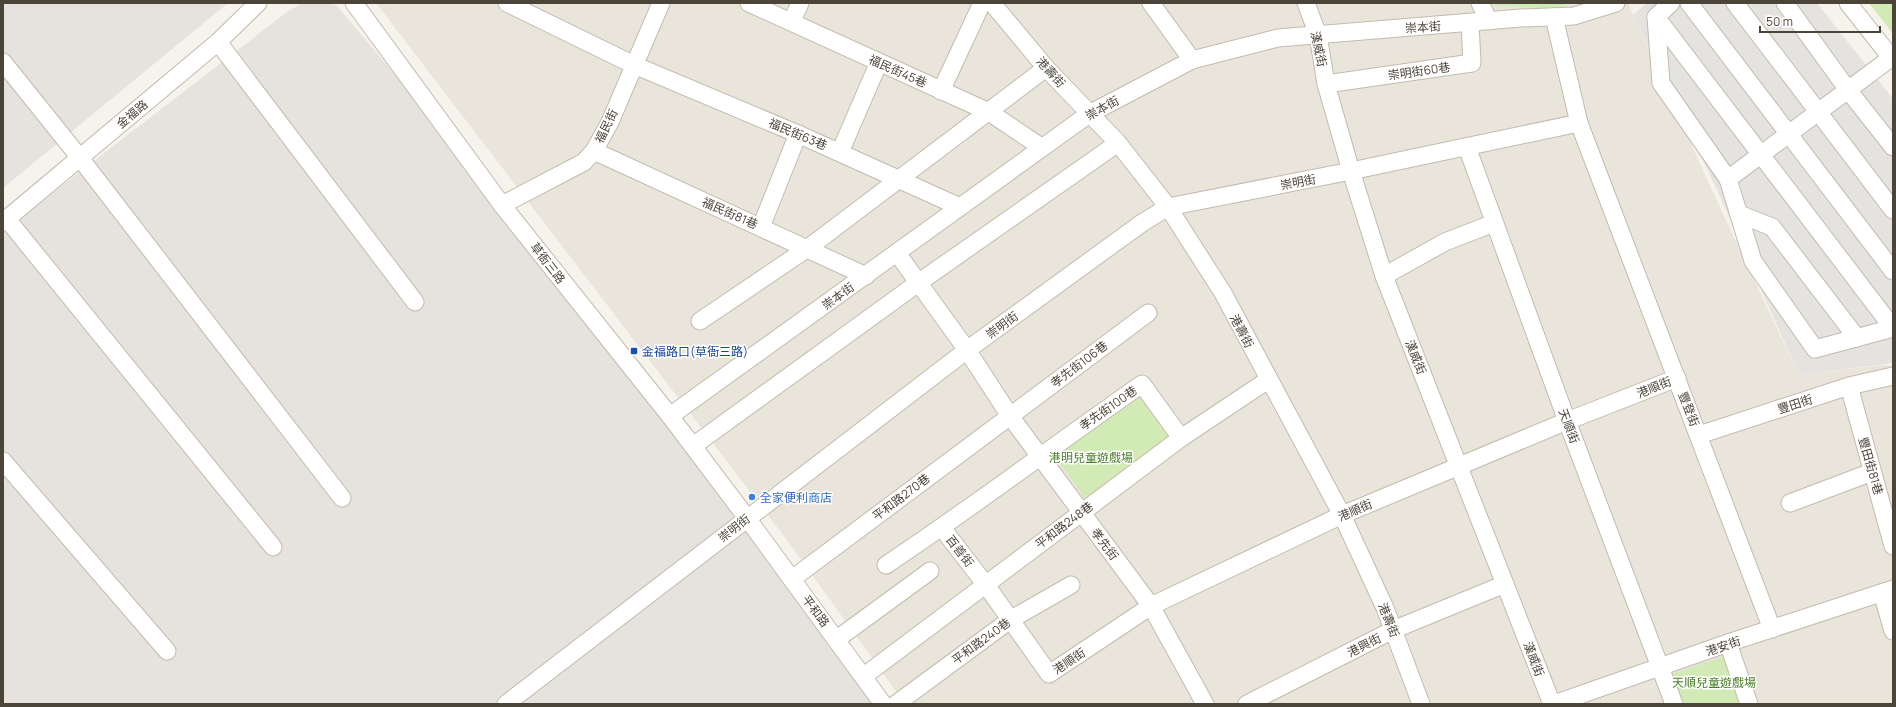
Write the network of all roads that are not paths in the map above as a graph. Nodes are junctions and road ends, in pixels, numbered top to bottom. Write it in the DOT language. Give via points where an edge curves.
graph roads {
  1 [pos="258,3"];
  2 [pos="354,3"];
  3 [pos="507,3"];
  4 [pos="661,3"];
  5 [pos="749,3"];
  6 [pos="800,3"];
  7 [pos="982,3"];
  8 [pos="992,3"];
  9 [pos="1151,3"];
  10 [pos="1306,3"];
  11 [pos="1480,3"];
  12 [pos="1616,3"];
  13 [pos="1671,3"];
  14 [pos="1689,3"];
  15 [pos="1735,3"];
  16 [pos="1784,3"];
  17 [pos="1848,3"];
  18 [pos="1554,17"];
  19 [pos="1656,17"];
  20 [pos="792,21"];
  21 [pos="1489,21"];
  22 [pos="1470,23"];
  23 [pos="1318,35"];
  24 [pos="218,42"];
  25 [pos="1892,59"];
  26 [pos="1192,60"];
  27 [pos="3,62"];
  28 [pos="879,62"];
  29 [pos="634,65"];
  30 [pos="1046,68"];
  31 [pos="1326,84"];
  32 [pos="941,90"];
  33 [pos="1848,90"];
  34 [pos="989,112"];
  35 [pos="1818,112"];
  36 [pos="1089,114"];
  37 [pos="1579,123"];
  38 [pos="798,134"];
  39 [pos="1788,134"];
  40 [pos="1118,143"];
  41 [pos="1041,147"];
  42 [pos="1467,147"];
  43 [pos="1893,147"];
  44 [pos="594,151"];
  45 [pos="840,152"];
  46 [pos="1760,155"];
  47 [pos="80,158"];
  48 [pos="1351,171"];
  49 [pos="898,179"];
  50 [pos="1728,179"];
  51 [pos="502,205"];
  52 [pos="1168,207"];
  53 [pos="960,208"];
  54 [pos="1893,210"];
  55 [pos="1739,214"];
  56 [pos="5,221"];
  57 [pos="1494,223"];
  58 [pos="761,227"];
  59 [pos="808,248"];
  60 [pos="897,253"];
  61 [pos="1893,271"];
  62 [pos="866,276"];
  63 [pos="1384,276"];
  64 [pos="918,282"];
  65 [pos="415,302"];
  66 [pos="1148,313"];
  67 [pos="700,321"];
  68 [pos="1893,328"];
  69 [pos="1857,338"];
  70 [pos="967,350"];
  71 [pos="1893,376"];
  72 [pos="1677,378"];
  73 [pos="1268,380"];
  74 [pos="1849,386"];
  75 [pos="670,416"];
  76 [pos="1010,416"];
  77 [pos="1567,421"];
  78 [pos="1699,435"];
  79 [pos="1181,438"];
  80 [pos="692,446"];
  81 [pos="1040,455"];
  82 [pos="3,460"];
  83 [pos="1460,466"];
  84 [pos="1872,472"];
  85 [pos="342,498"];
  86 [pos="1790,503"];
  87 [pos="1081,512"];
  88 [pos="1342,515"];
  89 [pos="747,518"];
  90 [pos="942,528"];
  91 [pos="1893,546"];
  92 [pos="273,547"];
  93 [pos="886,565"];
  94 [pos="930,571"];
  95 [pos="792,579"];
  96 [pos="1505,584"];
  97 [pos="986,585"];
  98 [pos="1071,585"];
  99 [pos="1888,591"];
  100 [pos="1151,606"];
  101 [pos="1010,620"];
  102 [pos="1772,629"];
  103 [pos="1394,630"];
  104 [pos="1893,631"];
  105 [pos="837,639"];
  106 [pos="1728,644"];
  107 [pos="167,651"];
  108 [pos="1662,668"];
  109 [pos="1049,674"];
  110 [pos="864,676"];
  111 [pos="506,704"];
  112 [pos="883,704"];
  113 [pos="896,704"];
  114 [pos="1205,704"];
  115 [pos="1247,704"];
  116 [pos="1421,704"];
  117 [pos="1553,704"];
  118 [pos="1674,704"];
  119 [pos="1749,704"];
  1 -- 24 [label="street, 金福路"];
  2 -- 51 [label="street, 草衙三路"];
  3 -- 29 [label="street, 福民街63巷"];
  4 -- 29 [label="street, 福民街"];
  5 -- 20 [label="street, 福民街45巷"];
  6 -- 20 [label="street"];
  7 -- 32 [label="street"];
  8 -- 30 [label="street, 港壽街"];
  9 -- 26 [label="street"];
  10 -- 23 [label="street, 漢威街"];
  11 -- 21 [label="street"];
  12 -- 18 [label="street, 崇本街" via="1574,16"];
  13 -- 19 [label="street"];
  14 -- 39 [label="street"];
  15 -- 35 [label="street"];
  16 -- 33 [label="street"];
  17 -- 25 [label="street"];
  18 -- 21 [label="street, 崇本街"];
  18 -- 37 [label="street, 豐登街"];
  19 -- 46 [label="street"];
  19 -- 50 [label="street" via="1661,83"];
  20 -- 28 [label="street, 福民街45巷"];
  21 -- 22 [label="street, 崇本街"];
  22 -- 23 [label="street, 崇本街"];
  22 -- 31 [label="street, 崇明街60巷" via="1472,63"];
  23 -- 26 [label="street, 崇本街" via="1278,38"];
  23 -- 31 [label="street, 漢威街"];
  24 -- 47 [label="street, 金福路"];
  24 -- 65 [label="street"];
  25 -- 33 [label="street"];
  26 -- 36 [label="street, 崇本街"];
  27 -- 47 [label="street"];
  28 -- 32 [label="street, 福民街45巷"];
  28 -- 45 [label="street"];
  29 -- 38 [label="street, 福民街63巷"];
  29 -- 44 [label="street, 福民街" via="610,122"];
  30 -- 34 [label="street"];
  30 -- 36 [label="street, 港壽街"];
  31 -- 48 [label="street, 漢威街"];
  32 -- 34 [label="street, 福民街45巷"];
  33 -- 35 [label="street"];
  33 -- 43 [label="street"];
  34 -- 41 [label="street, 福民街45巷"];
  34 -- 49 [label="street"];
  35 -- 39 [label="street"];
  35 -- 54 [label="street"];
  36 -- 40 [label="street, 港壽街"];
  36 -- 41 [label="street, 崇本街"];
  37 -- 42 [label="street, 崇明街"];
  37 -- 72 [label="street, 豐登街"];
  38 -- 45 [label="street, 福民街63巷"];
  38 -- 58 [label="street"];
  39 -- 46 [label="street"];
  39 -- 61 [label="street"];
  40 -- 52 [label="street, 港壽街"];
  40 -- 64 [label="street"];
  41 -- 53 [label="street, 崇本街"];
  42 -- 48 [label="street, 崇明街"];
  42 -- 57 [label="street, 天順街"];
  44 -- 51 [label="street, 福民街" via="584,162"];
  44 -- 58 [label="street, 福民街81巷"];
  45 -- 49 [label="street, 福民街63巷"];
  46 -- 50 [label="street"];
  46 -- 68 [label="street"];
  47 -- 56 [label="street, 金福路"];
  47 -- 85 [label="street"];
  48 -- 52 [label="street, 崇明街"];
  48 -- 63 [label="street, 漢威街"];
  49 -- 53 [label="street, 福民街63巷"];
  49 -- 59 [label="street"];
  50 -- 55 [label="street"];
  51 -- 75 [label="street, 草衙三路"];
  52 -- 70 [label="street, 崇明街" via="1142,223"];
  52 -- 73 [label="street, 港壽街" via="1222,293"];
  53 -- 60 [label="street, 崇本街"];
  55 -- 69 [label="street" via="1772,227"];
  55 -- 69 [label="street" via="1753,261 1815,349"];
  56 -- 92 [label="street"];
  57 -- 63 [label="street" via="1445,242"];
  57 -- 77 [label="street, 天順街"];
  58 -- 59 [label="street, 福民街81巷"];
  59 -- 62 [label="street, 福民街81巷"];
  59 -- 67 [label="street"];
  60 -- 62 [label="street, 崇本街"];
  60 -- 64 [label="street, 孝先街"];
  62 -- 75 [label="street, 崇本街"];
  63 -- 83 [label="street, 漢威街"];
  64 -- 70 [label="street, 孝先街"];
  64 -- 80 [label="street"];
  66 -- 76 [label="street, 孝先街106巷"];
  68 -- 69 [label="street"];
  70 -- 76 [label="street, 孝先街"];
  70 -- 89 [label="street, 崇明街"];
  71 -- 74 [label="street, 豐田街"];
  72 -- 77 [label="street, 港順街"];
  72 -- 78 [label="street, 豐登街"];
  73 -- 79 [label="street, 平和路248巷"];
  73 -- 88 [label="street, 港壽街"];
  74 -- 78 [label="street, 豐田街"];
  74 -- 84 [label="street, 豐田街81巷"];
  75 -- 80 [label="street, 草衙三路"];
  76 -- 81 [label="street, 孝先街"];
  76 -- 95 [label="street, 平和路270巷"];
  77 -- 83 [label="street, 港順街"];
  77 -- 108 [label="street, 天順街"];
  78 -- 102 [label="street, 豐登街"];
  79 -- 81 [label="street, 孝先街100巷" via="1142,384"];
  79 -- 87 [label="street, 平和路248巷"];
  80 -- 89 [label="street, 草衙三路"];
  81 -- 87 [label="street, 孝先街"];
  81 -- 90 [label="street, 百善街"];
  82 -- 107 [label="street"];
  83 -- 88 [label="street, 港順街"];
  83 -- 96 [label="street, 漢威街"];
  84 -- 86 [label="street"];
  84 -- 91 [label="street, 豐田街81巷"];
  87 -- 97 [label="street, 平和路248巷"];
  87 -- 100 [label="street, 孝先街"];
  88 -- 100 [label="street, 港順街"];
  88 -- 103 [label="street, 港壽街"];
  89 -- 95 [label="street, 平和路"];
  89 -- 111 [label="street, 崇明街"];
  90 -- 93 [label="street"];
  90 -- 97 [label="street, 百善街"];
  94 -- 105 [label="street"];
  95 -- 105 [label="street, 平和路"];
  96 -- 103 [label="street, 港興街"];
  96 -- 117 [label="street, 漢威街"];
  97 -- 101 [label="street, 百善街"];
  97 -- 110 [label="street, 平和路248巷"];
  98 -- 101 [label="street, 平和路240巷"];
  99 -- 102 [label="street, 港安街"];
  99 -- 104 [label="street"];
  100 -- 109 [label="street, 港順街"];
  100 -- 114 [label="street, 孝先街"];
  101 -- 109 [label="street, 百善街"];
  101 -- 113 [label="street, 平和路240巷"];
  102 -- 106 [label="street, 港安街"];
  103 -- 115 [label="street, 港興街"];
  103 -- 116 [label="street, 港壽街"];
  105 -- 110 [label="street, 平和路"];
  106 -- 108 [label="street, 港安街"];
  106 -- 119 [label="street"];
  108 -- 117 [label="street, 港安街"];
  108 -- 118 [label="street, 天順街"];
  110 -- 112 [label="street, 平和路"];
}
